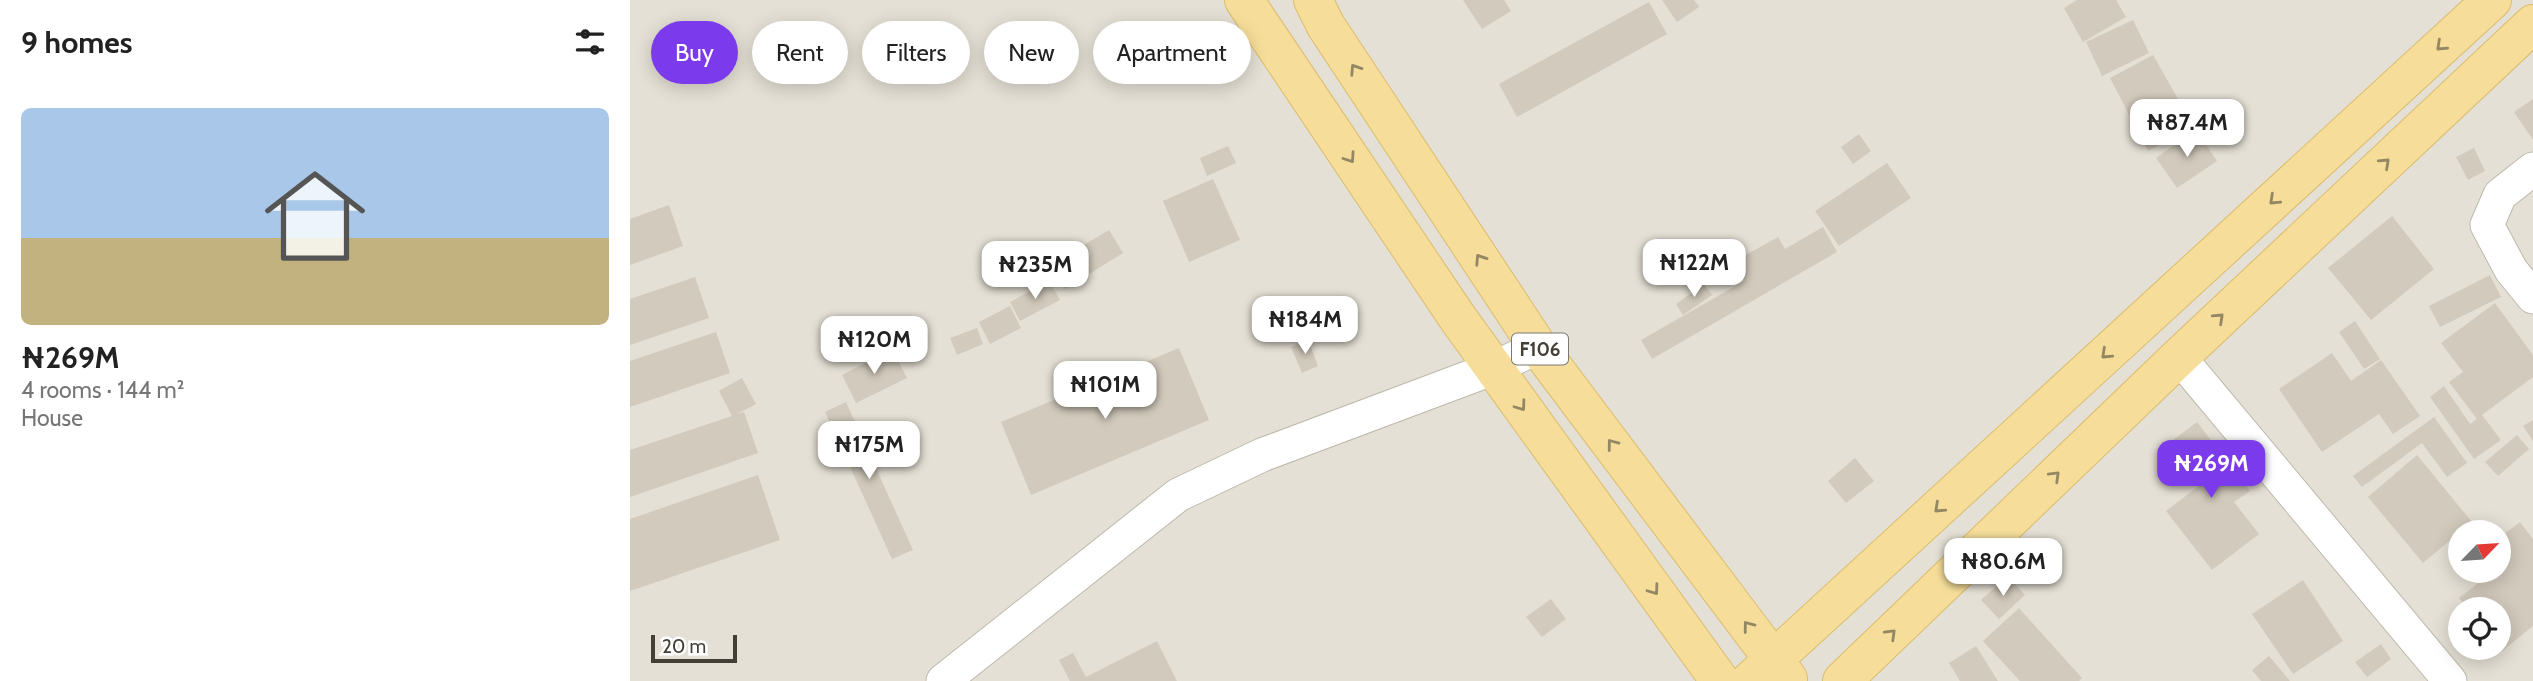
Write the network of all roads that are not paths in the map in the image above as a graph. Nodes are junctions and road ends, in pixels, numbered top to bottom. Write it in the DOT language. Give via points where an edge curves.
graph roads {
  1 [pos="1244,0"];
  2 [pos="1313,0"];
  3 [pos="2492,0"];
  4 [pos="2533,24"];
  5 [pos="2533,169"];
  6 [pos="2533,297"];
  7 [pos="1538,347"];
  8 [pos="2179,357"];
  9 [pos="1494,368"];
  10 [pos="1771,674"];
  11 [pos="943,681"];
  12 [pos="1720,681"];
  13 [pos="1842,681"];
  14 [pos="2450,681"];
  1 -- 9 [label="main road, F106, one-way"];
  7 -- 2 [label="main road, F106, one-way"];
  3 -- 10 [label="main road, one-way"];
  8 -- 4 [label="main road, one-way"];
  5 -- 6 [label="street" via="2500,195 2487,225 2511,270"];
  7 -- 9 [label="street"];
  10 -- 7 [label="main road, F106, one-way"];
  13 -- 8 [label="main road, one-way"];
  8 -- 14 [label="street"];
  9 -- 11 [label="street" via="1262,455 1178,495"];
  9 -- 12 [label="main road, F106, one-way"];
}
